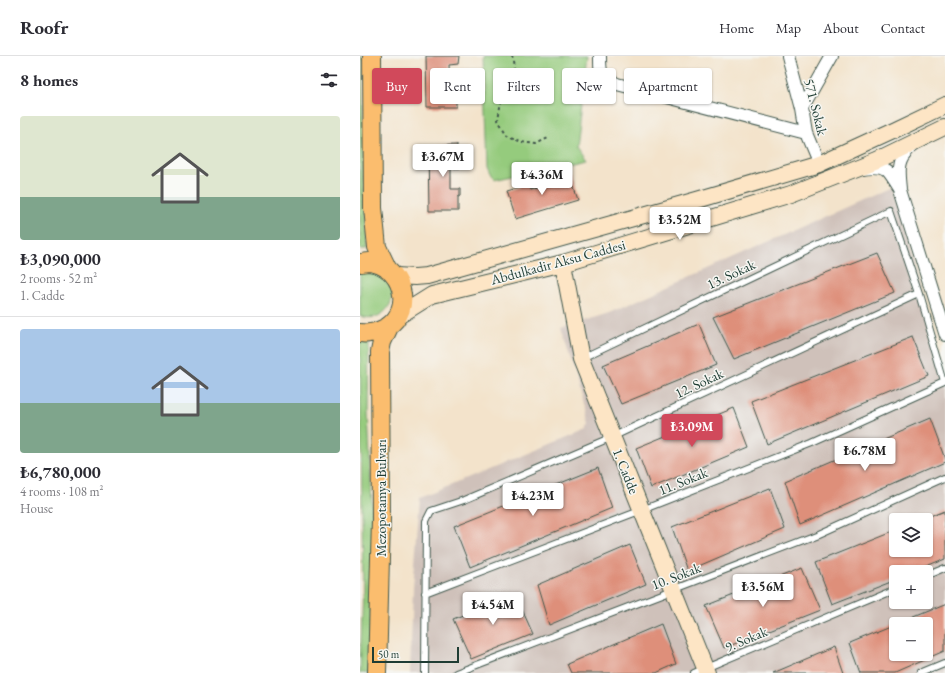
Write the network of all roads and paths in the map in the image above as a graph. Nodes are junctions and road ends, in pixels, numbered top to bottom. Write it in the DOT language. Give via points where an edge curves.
graph roads {
  1 [pos="372,56"];
  2 [pos="512,56"];
  3 [pos="600,56"];
  4 [pos="788,56"];
  5 [pos="832,56"];
  6 [pos="945,105"];
  7 [pos="802,110"];
  8 [pos="945,127"];
  9 [pos="806,133"];
  10 [pos="548,138"];
  11 [pos="918,140"];
  12 [pos="819,164"];
  13 [pos="857,168"];
  14 [pos="900,190"];
  15 [pos="360,263"];
  16 [pos="563,263"];
  17 [pos="392,273"];
  18 [pos="919,294"];
  19 [pos="394,321"];
  20 [pos="360,333"];
  21 [pos="945,334"];
  22 [pos="580,359"];
  23 [pos="945,383"];
  24 [pos="612,437"];
  25 [pos="945,477"];
  26 [pos="642,510"];
  27 [pos="945,568"];
  28 [pos="933,573"];
  29 [pos="674,590"];
  30 [pos="889,591"];
  31 [pos="425,593"];
  32 [pos="945,663"];
  33 [pos="703,672"];
  34 [pos="377,673"];
  35 [pos="425,673"];
  36 [pos="456,673"];
  37 [pos="922,673"];
  1 -- 17 [label="main road" via="373,208 377,248"];
  2 -- 10 [label="path" via="514,77 504,94 498,120 507,135 521,142 536,144"];
  3 -- 9 [label="street" via="600,70 605,79 617,84"];
  4 -- 7 [label="street, 571. Sokak"];
  5 -- 7 [label="street"];
  6 -- 12 [label="main road, Abdulkadir Aksu Caddesi"];
  7 -- 9 [label="street, 571. Sokak"];
  8 -- 11 [label="main road, Abdulkadir Aksu Caddesi"];
  9 -- 12 [label="street, 571. Sokak"];
  11 -- 13 [label="main road, Abdulkadir Aksu Caddesi"];
  11 -- 14 [label="street" via="900,162"];
  12 -- 17 [label="main road, Abdulkadir Aksu Caddesi" via="427,276 415,277"];
  13 -- 14 [label="street" via="872,167 887,171"];
  13 -- 16 [label="main road, Abdulkadir Aksu Caddesi" via="791,194"];
  14 -- 21 [label="street"];
  15 -- 17 [label="main road" via="379,264"];
  16 -- 19 [label="main road, Abdulkadir Aksu Caddesi" via="432,295"];
  16 -- 22 [label="main road, 1. Cadde"];
  17 -- 19 [label="main road, Mezopotamya Bulvarı" via="401,288 402,300 401,309"];
  18 -- 22 [label="lane, 13. Sokak" via="891,211"];
  18 -- 23 [label="lane"];
  18 -- 24 [label="lane, 12. Sokak"];
  19 -- 20 [label="main road" via="381,331"];
  19 -- 34 [label="main road, Mezopotamya Bulvarı" via="382,342 380,352 381,519"];
  22 -- 24 [label="main road, 1. Cadde"];
  23 -- 26 [label="lane, 11. Sokak" via="812,443"];
  24 -- 26 [label="main road, 1. Cadde"];
  24 -- 31 [label="lane, 12. Sokak" via="464,500 431,511 426,521"];
  25 -- 29 [label="lane, 10. Sokak" via="819,534"];
  26 -- 29 [label="main road, 1. Cadde"];
  26 -- 31 [label="lane, 11. Sokak"];
  27 -- 28 [label="lane"];
  29 -- 33 [label="main road, 1. Cadde"];
  29 -- 36 [label="lane, 10. Sokak"];
  30 -- 33 [label="lane, 9. Sokak"];
  31 -- 35 [label="lane"];
  32 -- 37 [label="lane"];
}
